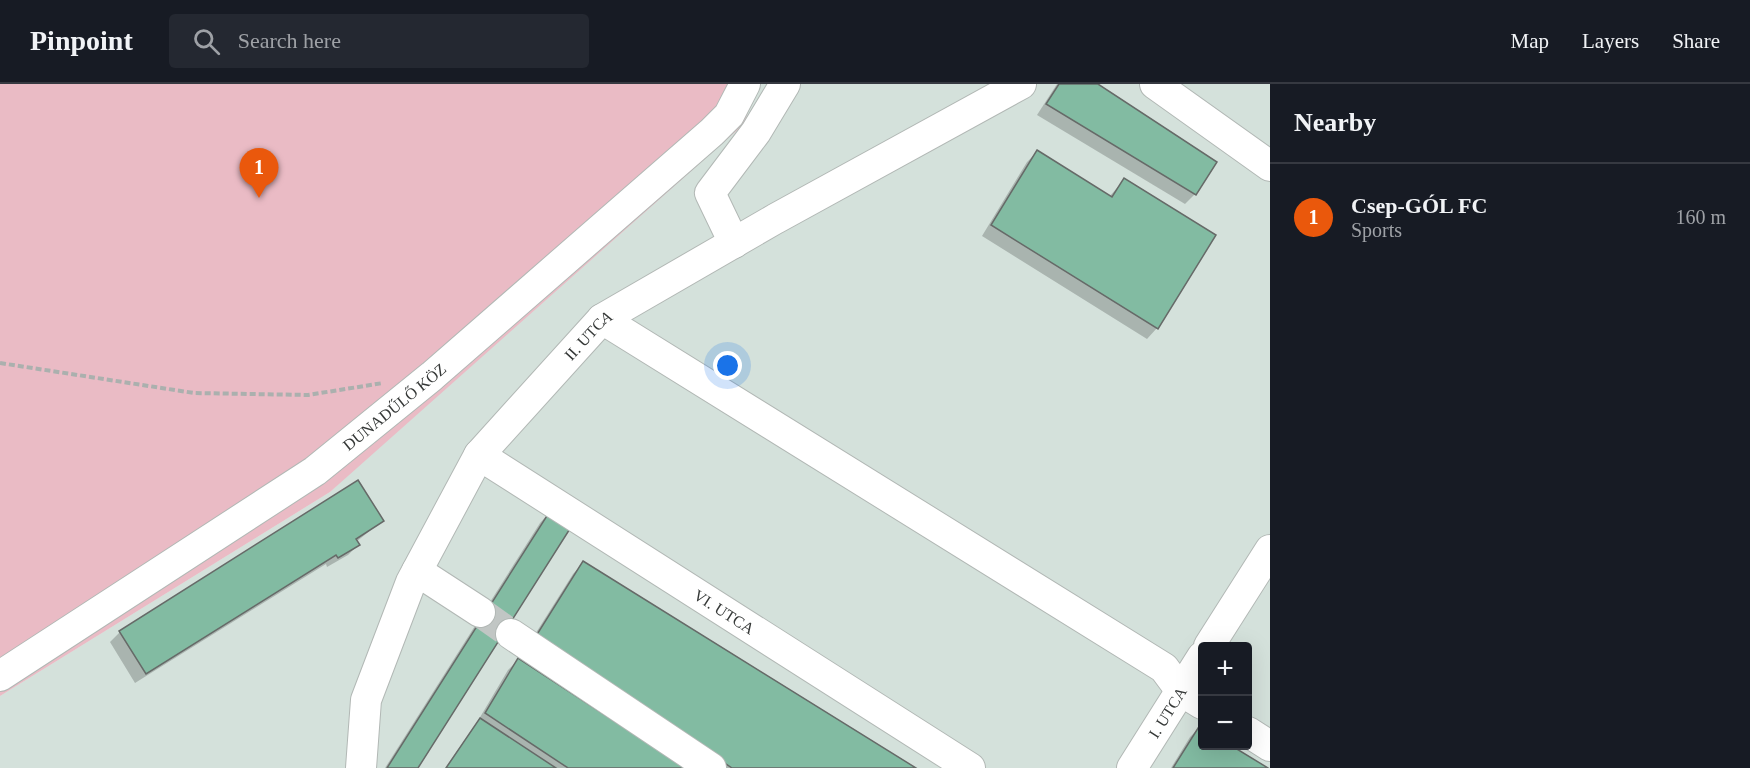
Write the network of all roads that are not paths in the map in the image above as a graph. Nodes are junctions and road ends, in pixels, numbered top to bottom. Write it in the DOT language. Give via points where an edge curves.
graph roads {
  1 [pos="745,84"];
  2 [pos="785,84"];
  3 [pos="1021,84"];
  4 [pos="1155,84"];
  5 [pos="1270,166"];
  6 [pos="734,243"];
  7 [pos="602,319"];
  8 [pos="479,455"];
  9 [pos="1270,550"];
  10 [pos="417,571"];
  11 [pos="480,612"];
  12 [pos="511,634"];
  13 [pos="1212,642"];
  14 [pos="0,676"];
  15 [pos="1198,676"];
  16 [pos="1192,698"];
  17 [pos="1252,735"];
  18 [pos="1270,746"];
  19 [pos="361,768"];
  20 [pos="711,768"];
  21 [pos="970,768"];
  22 [pos="1132,768"];
  1 -- 14 [label="lane, DUNADŰLŐ KÖZ" via="729,115 712,132 432,376 315,471"];
  2 -- 6 [label="lane" via="756,132 710,193"];
  3 -- 6 [label="lane, II. UTCA"];
  4 -- 5 [label="lane"];
  6 -- 7 [label="lane, II. UTCA"];
  7 -- 8 [label="lane, II. UTCA"];
  7 -- 16 [label="lane" via="1164,668"];
  8 -- 10 [label="lane, II. UTCA"];
  8 -- 21 [label="lane, VI. UTCA"];
  9 -- 13 [label="lane"];
  10 -- 11 [label="lane"];
  10 -- 19 [label="lane, II. UTCA" via="366,700"];
  12 -- 20 [label="lane"];
  15 -- 16 [label="lane, I. UTCA"];
  16 -- 22 [label="lane, I. UTCA"];
  17 -- 18 [label="lane"];
}
